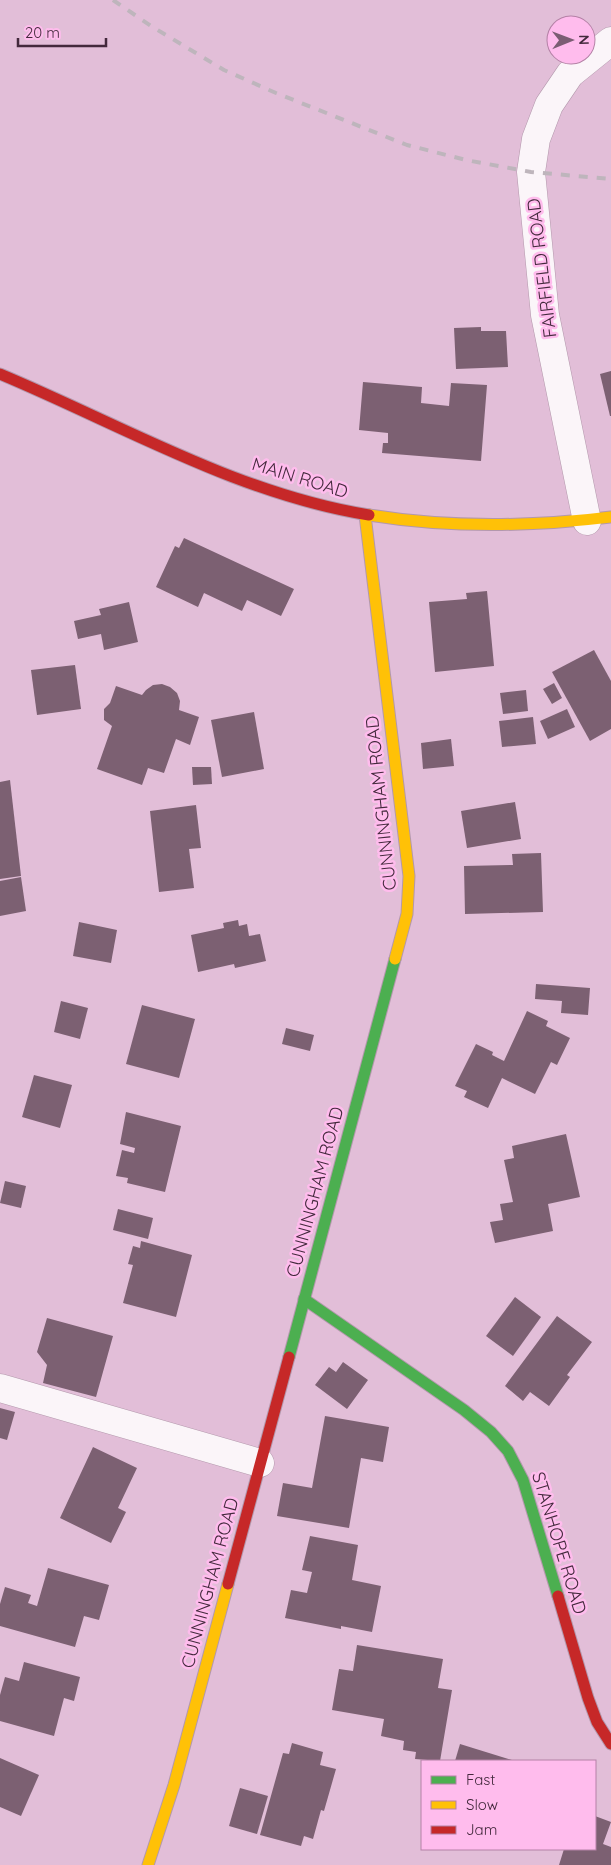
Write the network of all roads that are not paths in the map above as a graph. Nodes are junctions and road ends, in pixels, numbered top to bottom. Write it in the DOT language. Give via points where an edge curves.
graph roads {
  1 [pos="611,41"];
  2 [pos="0,374"];
  3 [pos="365,515"];
  4 [pos="599,519"];
  5 [pos="304,1299"];
  6 [pos="0,1388"];
  7 [pos="260,1463"];
  8 [pos="611,1744"];
  9 [pos="148,1865"];
  1 -- 4 [label="street, FAIRFIELD ROAD" via="570,74 549,105 536,139 531,172 545,315"];
  2 -- 3 [label="street, MAIN ROAD" via="186,457 270,490"];
  3 -- 4 [label="street, MAIN ROAD" via="476,527 524,527"];
  3 -- 5 [label="street, CUNNINGHAM ROAD" via="404,827 409,876 407,914"];
  5 -- 7 [label="street, CUNNINGHAM ROAD"];
  5 -- 8 [label="street, STANHOPE ROAD" via="464,1410 508,1451 523,1480 588,1698 597,1722"];
  6 -- 7 [label="street"];
  7 -- 9 [label="street, CUNNINGHAM ROAD" via="176,1775"];
}
